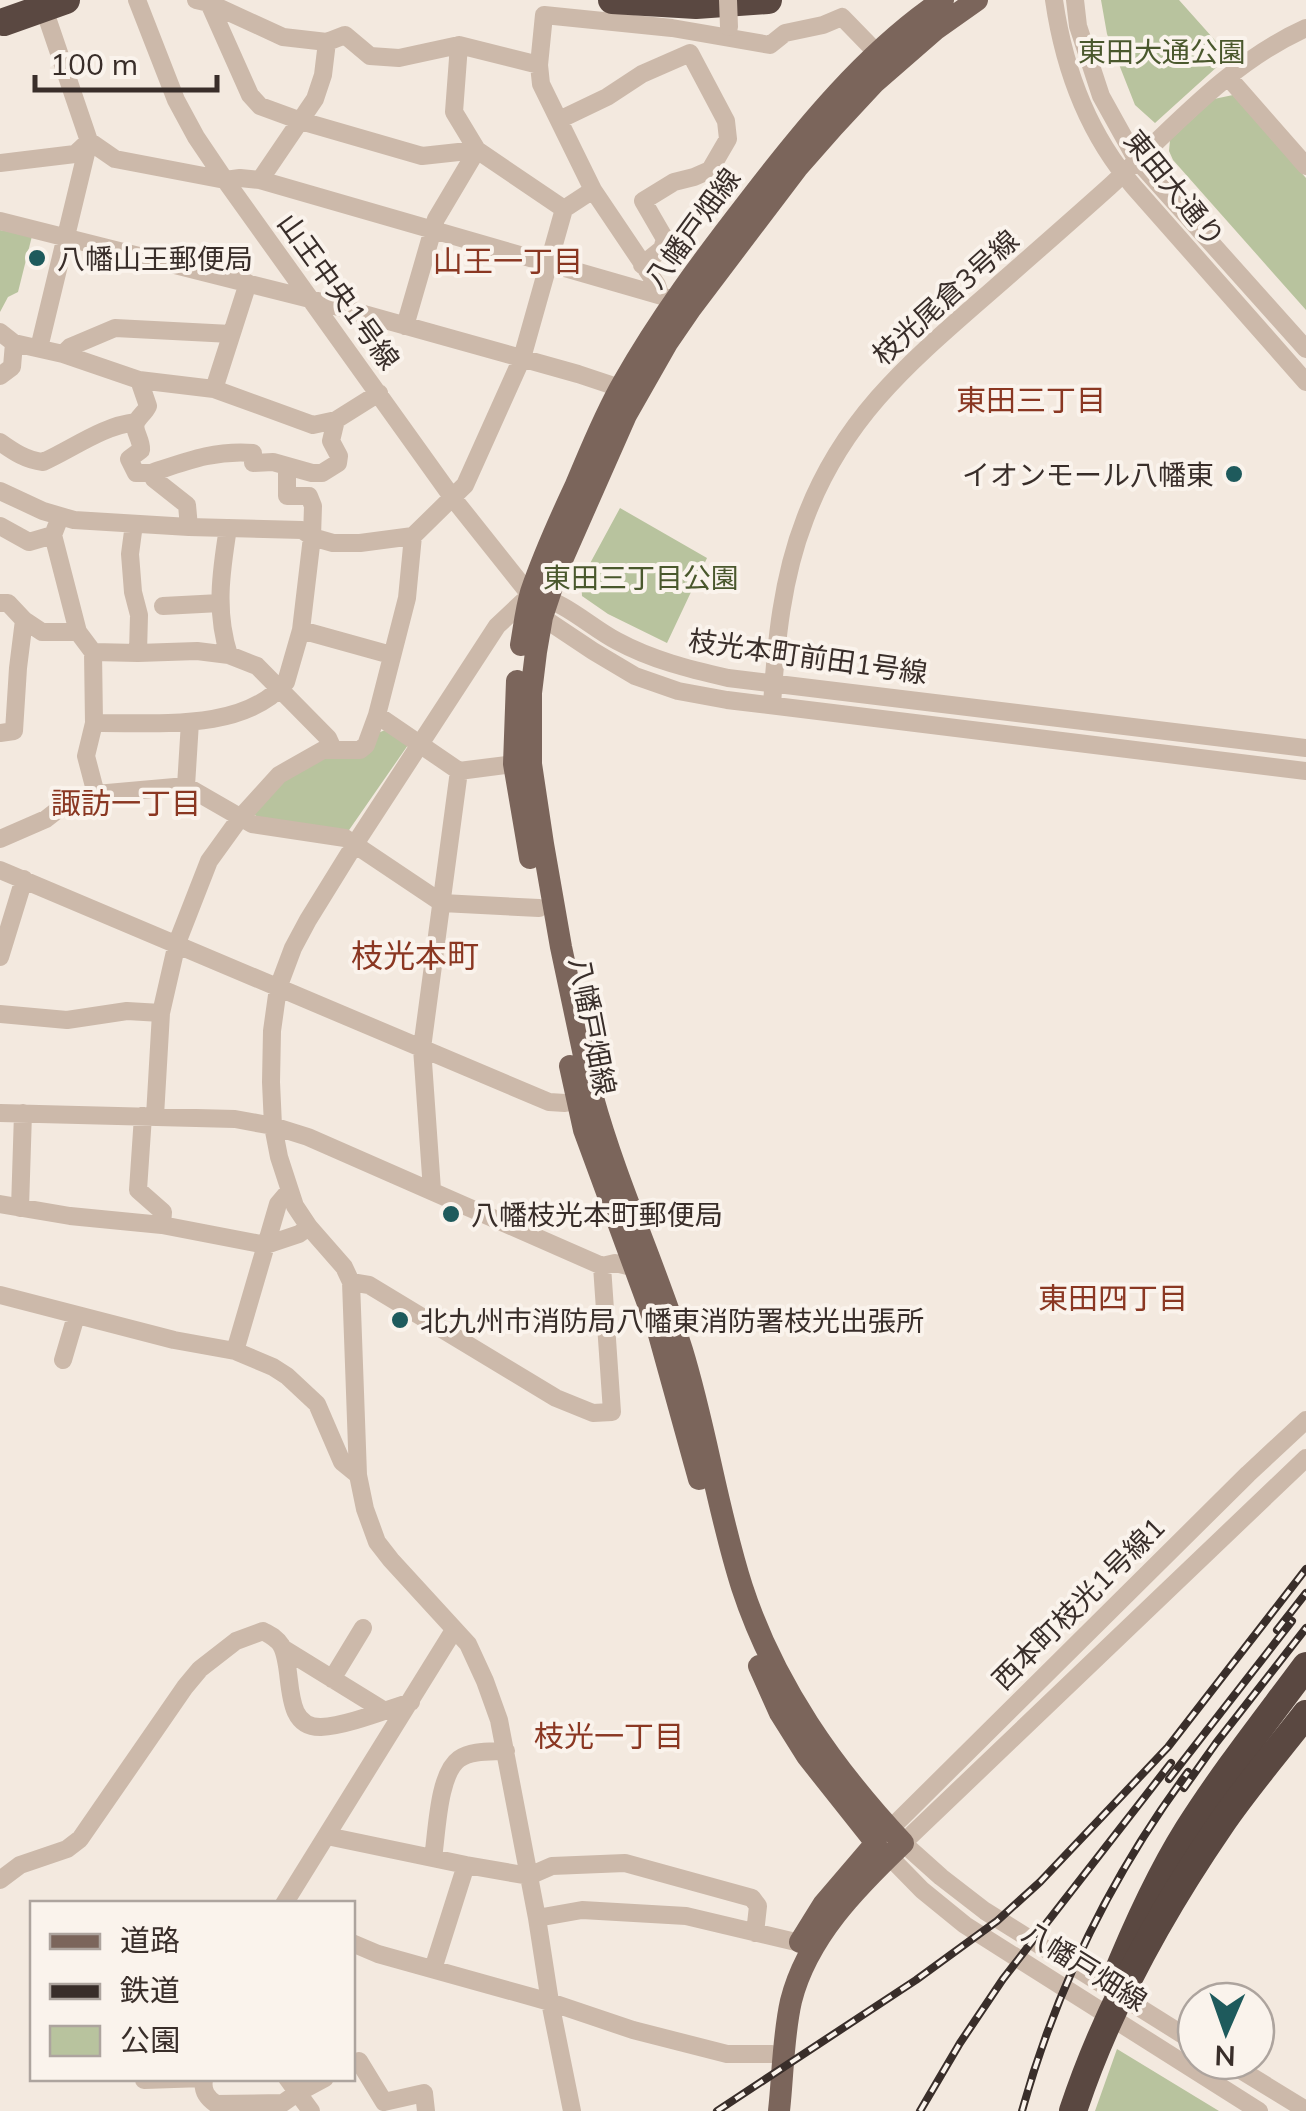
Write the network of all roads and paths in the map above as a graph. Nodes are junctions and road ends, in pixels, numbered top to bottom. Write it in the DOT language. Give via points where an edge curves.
graph roads {
  1 [pos="41,0"];
  2 [pos="66,0"];
  3 [pos="612,0"];
  4 [pos="728,0"];
  5 [pos="768,0"];
  6 [pos="942,0"];
  7 [pos="977,0"];
  8 [pos="1054,0"];
  9 [pos="1075,0"];
  10 [pos="203,1"];
  11 [pos="143,3"];
  12 [pos="7,14"];
  13 [pos="729,27"];
  14 [pos="672,28"];
  15 [pos="1306,28"];
  16 [pos="327,42"];
  17 [pos="459,45"];
  18 [pos="690,53"];
  19 [pos="878,54"];
  20 [pos="539,65"];
  21 [pos="1228,77"];
  22 [pos="300,120"];
  23 [pos="559,120"];
  24 [pos="89,141"];
  25 [pos="477,150"];
  26 [pos="1136,159"];
  27 [pos="0,163"];
  28 [pos="1306,166"];
  29 [pos="1123,174"];
  30 [pos="225,180"];
  31 [pos="260,180"];
  32 [pos="594,190"];
  33 [pos="564,208"];
  34 [pos="0,221"];
  35 [pos="432,229"];
  36 [pos="66,237"];
  37 [pos="548,263"];
  38 [pos="642,265"];
  39 [pos="248,283"];
  40 [pos="310,299"];
  41 [pos="675,301"];
  42 [pos="405,326"];
  43 [pos="231,334"];
  44 [pos="7,338"];
  45 [pos="39,348"];
  46 [pos="1306,350"];
  47 [pos="63,354"];
  48 [pos="522,358"];
  49 [pos="0,376"];
  50 [pos="139,380"];
  51 [pos="1306,382"];
  52 [pos="214,390"];
  53 [pos="629,390"];
  54 [pos="379,393"];
  55 [pos="336,420"];
  56 [pos="136,422"];
  57 [pos="0,442"];
  58 [pos="288,468"];
  59 [pos="151,473"];
  60 [pos="0,491"];
  61 [pos="452,497"];
  62 [pos="60,517"];
  63 [pos="134,524"];
  64 [pos="0,526"];
  65 [pos="189,527"];
  66 [pos="228,528"];
  67 [pos="53,535"];
  68 [pos="413,536"];
  69 [pos="312,537"];
  70 [pos="0,602"];
  71 [pos="220,603"];
  72 [pos="540,604"];
  73 [pos="163,606"];
  74 [pos="24,620"];
  75 [pos="302,630"];
  76 [pos="78,632"];
  77 [pos="93,652"];
  78 [pos="138,653"];
  79 [pos="228,655"];
  80 [pos="391,655"];
  81 [pos="0,659"];
  82 [pos="18,668"];
  83 [pos="774,682"];
  84 [pos="280,689"];
  85 [pos="772,705"];
  86 [pos="377,715"];
  87 [pos="190,722"];
  88 [pos="94,723"];
  89 [pos="0,732"];
  90 [pos="422,745"];
  91 [pos="1306,748"];
  92 [pos="334,749"];
  93 [pos="514,764"];
  94 [pos="459,771"];
  95 [pos="1306,771"];
  96 [pos="186,786"];
  97 [pos="96,794"];
  98 [pos="240,818"];
  99 [pos="0,839"];
  100 [pos="354,844"];
  101 [pos="0,870"];
  102 [pos="24,879"];
  103 [pos="442,903"];
  104 [pos="539,908"];
  105 [pos="177,944"];
  106 [pos="0,957"];
  107 [pos="278,988"];
  108 [pos="0,1014"];
  109 [pos="161,1014"];
  110 [pos="422,1048"];
  111 [pos="585,1100"];
  112 [pos="0,1113"];
  113 [pos="23,1113"];
  114 [pos="149,1116"];
  115 [pos="274,1126"];
  116 [pos="432,1190"];
  117 [pos="289,1192"];
  118 [pos="0,1204"];
  119 [pos="20,1208"];
  120 [pos="162,1225"];
  121 [pos="309,1227"];
  122 [pos="266,1244"];
  123 [pos="602,1266"];
  124 [pos="636,1268"];
  125 [pos="351,1282"];
  126 [pos="0,1295"];
  127 [pos="76,1316"];
  128 [pos="235,1351"];
  129 [pos="63,1360"];
  130 [pos="1306,1420"];
  131 [pos="1306,1458"];
  132 [pos="358,1475"];
  133 [pos="363,1628"];
  134 [pos="454,1630"];
  135 [pos="284,1649"];
  136 [pos="1306,1666"];
  137 [pos="332,1679"];
  138 [pos="1306,1681"];
  139 [pos="411,1702"];
  140 [pos="383,1710"];
  141 [pos="1306,1714"];
  142 [pos="506,1751"];
  143 [pos="1215,1799"];
  144 [pos="327,1836"];
  145 [pos="889,1843"];
  146 [pos="433,1858"];
  147 [pos="466,1866"];
  148 [pos="528,1876"];
  149 [pos="0,1880"];
  150 [pos="286,1901"];
  151 [pos="536,1918"];
  152 [pos="755,1934"];
  153 [pos="800,1942"];
  154 [pos="355,1944"];
  155 [pos="433,1969"];
  156 [pos="550,2002"];
  157 [pos="1113,2006"];
  158 [pos="1176,2034"];
  159 [pos="772,2054"];
  160 [pos="355,2063"];
  161 [pos="204,2081"];
  162 [pos="1259,2081"];
  163 [pos="292,2086"];
  164 [pos="1306,2110"];
  165 [pos="311,2111"];
  166 [pos="426,2111"];
  167 [pos="572,2111"];
  168 [pos="767,2111"];
  169 [pos="779,2111"];
  170 [pos="1061,2111"];
  171 [pos="1076,2111"];
  172 [pos="1259,2111"];
  1 -- 24 [label="street"];
  2 -- 12 [label="highway, bridge"];
  3 -- 5 [label="highway" via="696,6"];
  4 -- 13 [label="street, bridge"];
  6 -- 19 [label="main road, 八幡戸畑線"];
  7 -- 41 [label="main road, 八幡戸畑線" via="874,82"];
  8 -- 29 [label="street, 東田大通り" via="1082,104"];
  9 -- 26 [label="street, 東田大通り" via="1101,96"];
  10 -- 16 [label="street" via="282,38"];
  10 -- 22 [label="street" via="250,95 260,106"];
  11 -- 30 [label="street, 山王中央1号線" via="176,100"];
  14 -- 18 [label="street"];
  14 -- 19 [label="street" via="770,45 785,33 842,17"];
  14 -- 20 [label="street" via="544,15"];
  15 -- 21 [label="street, 枝光尾倉3号線"];
  16 -- 17 [label="street" via="345,35 370,56 400,58"];
  16 -- 22 [label="street" via="315,99"];
  17 -- 20 [label="street"];
  17 -- 25 [label="street" via="454,112"];
  18 -- 23 [label="street"];
  18 -- 38 [label="street" via="726,121 728,138 710,170 643,200 665,239"];
  19 -- 41 [label="main road, 八幡戸畑線" via="781,159"];
  20 -- 23 [label="street"];
  21 -- 26 [label="street, 枝光尾倉3号線"];
  21 -- 28 [label="street"];
  22 -- 25 [label="street" via="422,156"];
  22 -- 31 [label="street"];
  23 -- 32 [label="street"];
  24 -- 27 [label="street" via="74,154"];
  24 -- 30 [label="street" via="116,159"];
  24 -- 36 [label="street"];
  25 -- 33 [label="street"];
  25 -- 35 [label="street"];
  26 -- 29 [label="street, 枝光尾倉3号線"];
  26 -- 46 [label="street, 東田大通り"];
  29 -- 51 [label="street, 東田大通り"];
  29 -- 83 [label="street, 枝光尾倉3号線" via="933,341 861,418 804,520 784,594"];
  30 -- 31 [label="street"];
  30 -- 40 [label="street, 山王中央1号線"];
  31 -- 35 [label="street"];
  32 -- 33 [label="street"];
  32 -- 38 [label="street"];
  33 -- 37 [label="street"];
  34 -- 36 [label="street"];
  35 -- 37 [label="street"];
  35 -- 42 [label="street"];
  36 -- 39 [label="street"];
  36 -- 45 [label="street"];
  37 -- 41 [label="street"];
  37 -- 48 [label="street"];
  38 -- 41 [label="street"];
  39 -- 40 [label="street"];
  39 -- 43 [label="street"];
  40 -- 42 [label="street"];
  40 -- 54 [label="street, 山王中央1号線"];
  41 -- 53 [label="main road, 八幡戸畑線"];
  42 -- 48 [label="street"];
  43 -- 47 [label="street" via="114,328"];
  43 -- 52 [label="street"];
  44 -- 45 [label="street"];
  44 -- 49 [label="street" via="12,366"];
  45 -- 47 [label="street"];
  47 -- 50 [label="street"];
  48 -- 53 [label="street"];
  48 -- 61 [label="street" via="465,485"];
  50 -- 52 [label="street"];
  50 -- 56 [label="street" via="148,406"];
  52 -- 55 [label="street" via="313,425"];
  53 -- 72 [label="main road, 八幡戸畑線" via="626,415"];
  54 -- 55 [label="street"];
  54 -- 61 [label="street, 山王中央1号線"];
  55 -- 58 [label="street" via="331,441 338,464 322,473"];
  56 -- 57 [label="street" via="43,462"];
  56 -- 59 [label="street" via="141,450 129,458 136,473"];
  58 -- 59 [label="street" via="253,463 253,453 238,452"];
  58 -- 69 [label="street" via="287,496 309,496 313,506"];
  59 -- 65 [label="street" via="187,505"];
  60 -- 62 [label="street"];
  61 -- 68 [label="street"];
  61 -- 72 [label="street, 山王中央1号線"];
  62 -- 63 [label="street"];
  62 -- 67 [label="street"];
  63 -- 65 [label="street"];
  63 -- 78 [label="street"];
  64 -- 67 [label="street" via="29,542"];
  65 -- 66 [label="street"];
  66 -- 69 [label="street" via="302,530"];
  66 -- 71 [label="street"];
  67 -- 76 [label="street"];
  68 -- 69 [label="street" via="360,543"];
  68 -- 80 [label="street" via="407,598"];
  69 -- 75 [label="street"];
  70 -- 74 [label="street"];
  71 -- 73 [label="street"];
  71 -- 79 [label="street"];
  72 -- 83 [label="street, 枝光本町前田1号線" via="687,669"];
  72 -- 85 [label="street, 枝光本町前田1号線" via="612,664 650,682"];
  72 -- 90 [label="street" via="497,626"];
  72 -- 93 [label="main road, 八幡戸畑線" via="517,684"];
  72 -- 111 [label="main road, 八幡戸畑線" via="531,764"];
  74 -- 76 [label="street" via="42,632"];
  74 -- 82 [label="street"];
  75 -- 80 [label="street"];
  75 -- 84 [label="street"];
  76 -- 77 [label="street"];
  77 -- 78 [label="street"];
  77 -- 88 [label="street"];
  78 -- 79 [label="street"];
  79 -- 84 [label="street" via="258,666"];
  80 -- 86 [label="street"];
  81 -- 82 [label="street"];
  82 -- 89 [label="street" via="14,731"];
  83 -- 85 [label="street, 枝光尾倉3号線"];
  83 -- 91 [label="street, 枝光本町前田1号線"];
  84 -- 87 [label="street" via="244,712"];
  84 -- 92 [label="street"];
  85 -- 95 [label="street, 枝光本町前田1号線"];
  86 -- 90 [label="street"];
  86 -- 92 [label="street" via="360,750"];
  87 -- 88 [label="street"];
  87 -- 96 [label="street"];
  88 -- 97 [label="street" via="86,756"];
  90 -- 94 [label="street"];
  90 -- 100 [label="street"];
  92 -- 98 [label="street" via="278,776"];
  93 -- 94 [label="street"];
  93 -- 104 [label="main road, 八幡戸畑線"];
  94 -- 103 [label="street"];
  96 -- 97 [label="street"];
  96 -- 98 [label="street"];
  97 -- 99 [label="street" via="73,798 46,819"];
  98 -- 100 [label="street"];
  98 -- 105 [label="street" via="209,861"];
  100 -- 103 [label="street"];
  100 -- 107 [label="street" via="300,934"];
  101 -- 102 [label="street"];
  102 -- 105 [label="street"];
  102 -- 106 [label="street"];
  103 -- 104 [label="street"];
  103 -- 110 [label="street"];
  104 -- 111 [label="main road, 八幡戸畑線"];
  105 -- 107 [label="street"];
  105 -- 109 [label="street"];
  107 -- 110 [label="street"];
  107 -- 115 [label="street"];
  108 -- 109 [label="street" via="67,1020 126,1011"];
  109 -- 114 [label="street"];
  110 -- 111 [label="street" via="549,1102"];
  110 -- 116 [label="street"];
  111 -- 124 [label="main road, 八幡戸畑線" via="584,1130"];
  111 -- 145 [label="main road, 八幡戸畑線" via="601,1126 681,1349 734,1558 762,1639"];
  112 -- 113 [label="street"];
  113 -- 114 [label="street"];
  113 -- 119 [label="street"];
  114 -- 115 [label="street"];
  114 -- 120 [label="street" via="138,1190 163,1212"];
  115 -- 116 [label="street"];
  115 -- 117 [label="street"];
  116 -- 123 [label="street"];
  117 -- 121 [label="street"];
  117 -- 122 [label="street" via="278,1204"];
  118 -- 119 [label="street"];
  119 -- 120 [label="street"];
  120 -- 122 [label="street"];
  121 -- 122 [label="street"];
  121 -- 125 [label="street"];
  122 -- 128 [label="street"];
  123 -- 124 [label="street"];
  123 -- 125 [label="street" via="612,1412 556,1398 370,1286"];
  124 -- 145 [label="main road, 八幡戸畑線" via="749,1645 794,1736 828,1784"];
  125 -- 132 [label="street"];
  126 -- 127 [label="street"];
  127 -- 128 [label="street"];
  127 -- 129 [label="street"];
  128 -- 132 [label="street" via="287,1376 317,1404 342,1462"];
  130 -- 145 [label="street, 西本町枝光1号線1"];
  131 -- 145 [label="street, 西本町枝光1号線1"];
  132 -- 134 [label="street" via="377,1542"];
  133 -- 137 [label="street"];
  134 -- 139 [label="street"];
  134 -- 142 [label="street" via="486,1681"];
  135 -- 137 [label="street"];
  135 -- 140 [label="street" via="303,1724 330,1726"];
  135 -- 149 [label="street" via="263,1631 216,1655 185,1687 80,1839"];
  136 -- 143 [label="highway"];
  137 -- 140 [label="street"];
  138 -- 143 [label="highway"];
  139 -- 140 [label="street"];
  139 -- 144 [label="street"];
  141 -- 171 [label="highway, bridge" via="1224,1820 1153,1932 1115,2005"];
  142 -- 146 [label="street" via="457,1760 444,1781"];
  142 -- 148 [label="street"];
  143 -- 157 [label="highway"];
  144 -- 146 [label="street"];
  144 -- 150 [label="street"];
  145 -- 153 [label="main road" via="823,1904"];
  145 -- 157 [label="street, 八幡戸畑線" via="922,1890 965,1925"];
  145 -- 169 [label="main road" via="804,1966 788,2016"];
  146 -- 147 [label="street"];
  147 -- 148 [label="street"];
  147 -- 155 [label="street"];
  148 -- 151 [label="street"];
  148 -- 152 [label="street" via="552,1866 625,1863 752,1898 758,1906"];
  151 -- 152 [label="street" via="582,1910 686,1916"];
  151 -- 156 [label="street"];
  152 -- 153 [label="street"];
  153 -- 159 [label="main road" via="780,1997"];
  154 -- 155 [label="street"];
  155 -- 156 [label="street"];
  156 -- 159 [label="street" via="727,2054"];
  156 -- 167 [label="street"];
  157 -- 158 [label="street, 八幡戸畑線"];
  157 -- 170 [label="highway"];
  157 -- 171 [label="highway"];
  157 -- 172 [label="street, 八幡戸畑線"];
  159 -- 168 [label="main road"];
  160 -- 166 [label="street" via="384,2102 424,2093"];
  161 -- 163 [label="street" via="216,2104 283,2103"];
  162 -- 164 [label="street"];
  163 -- 165 [label="street"];
}
